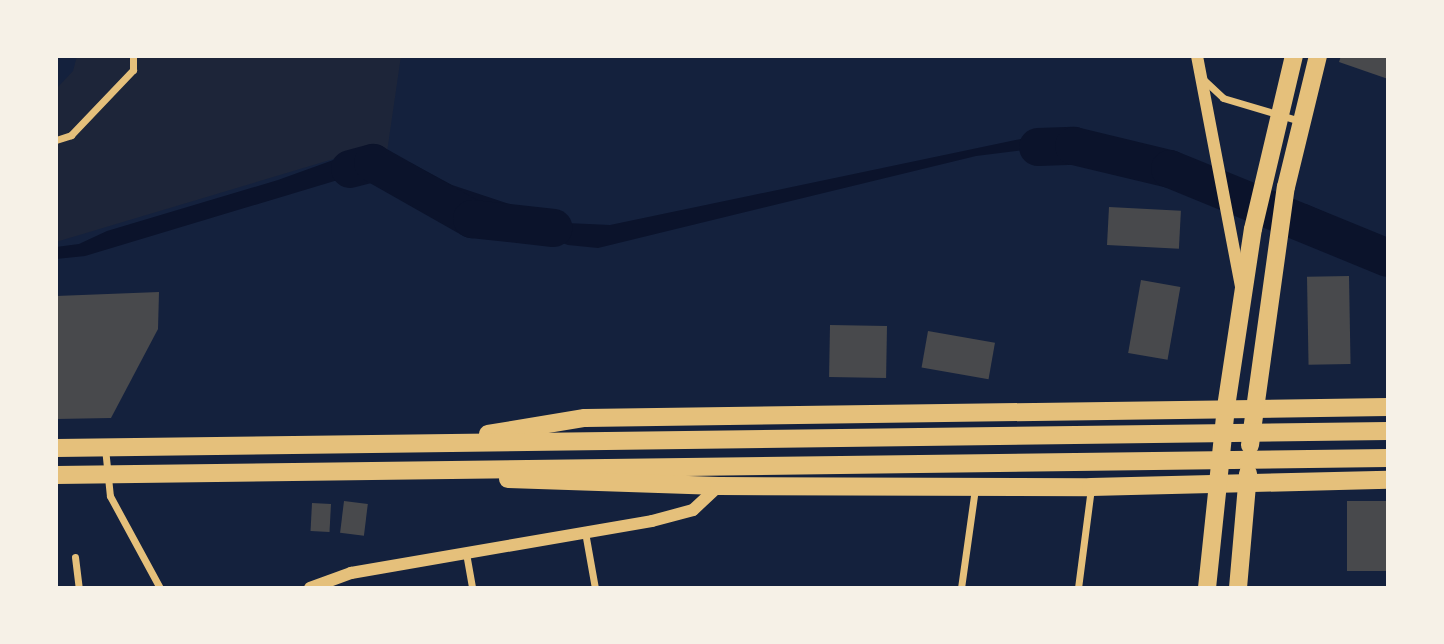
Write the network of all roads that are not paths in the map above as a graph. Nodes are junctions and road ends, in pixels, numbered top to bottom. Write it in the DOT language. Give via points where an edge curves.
graph roads {
  1 [pos="133,56"];
  2 [pos="1197,56"];
  3 [pos="1294,56"];
  4 [pos="1318,56"];
  5 [pos="1202,76"];
  6 [pos="1276,115"];
  7 [pos="1300,121"];
  8 [pos="56,140"];
  9 [pos="1243,297"];
  10 [pos="1388,407"];
  11 [pos="1226,408"];
  12 [pos="1254,408"];
  13 [pos="1388,431"];
  14 [pos="429,443"];
  15 [pos="105,447"];
  16 [pos="56,448"];
  17 [pos="1388,458"];
  18 [pos="424,470"];
  19 [pos="105,474"];
  20 [pos="56,475"];
  21 [pos="1388,480"];
  22 [pos="1247,483"];
  23 [pos="976,484"];
  24 [pos="1216,484"];
  25 [pos="719,486"];
  26 [pos="1091,487"];
  27 [pos="585,532"];
  28 [pos="466,552"];
  29 [pos="75,557"];
  30 [pos="79,588"];
  31 [pos="160,588"];
  32 [pos="310,588"];
  33 [pos="472,588"];
  34 [pos="595,588"];
  35 [pos="961,588"];
  36 [pos="1078,588"];
  37 [pos="1207,588"];
  38 [pos="1238,588"];
  1 -- 8 [label="street" via="132,70 71,135"];
  2 -- 5 [label="street"];
  3 -- 6 [label="main road"];
  4 -- 7 [label="main road"];
  5 -- 6 [label="street" via="1211,91 1223,98"];
  5 -- 9 [label="street"];
  6 -- 7 [label="street"];
  6 -- 9 [label="main road"];
  7 -- 12 [label="main road"];
  9 -- 11 [label="main road"];
  10 -- 12 [label="main road"];
  11 -- 12 [label="main road"];
  11 -- 14 [label="main road" via="586,418"];
  11 -- 24 [label="main road"];
  12 -- 22 [label="main road"];
  13 -- 14 [label="main road"];
  14 -- 15 [label="main road"];
  15 -- 16 [label="main road"];
  15 -- 19 [label="street"];
  17 -- 18 [label="main road"];
  18 -- 19 [label="main road"];
  18 -- 25 [label="main road" via="527,481"];
  19 -- 20 [label="main road"];
  19 -- 31 [label="street" via="110,496"];
  21 -- 22 [label="main road"];
  22 -- 24 [label="main road"];
  22 -- 38 [label="main road"];
  23 -- 25 [label="main road"];
  23 -- 26 [label="main road"];
  23 -- 35 [label="street"];
  24 -- 26 [label="main road"];
  24 -- 37 [label="main road"];
  25 -- 27 [label="street" via="692,510"];
  26 -- 36 [label="street"];
  27 -- 28 [label="street"];
  27 -- 34 [label="street"];
  28 -- 32 [label="street" via="351,573"];
  28 -- 33 [label="street"];
  29 -- 30 [label="street"];
}
